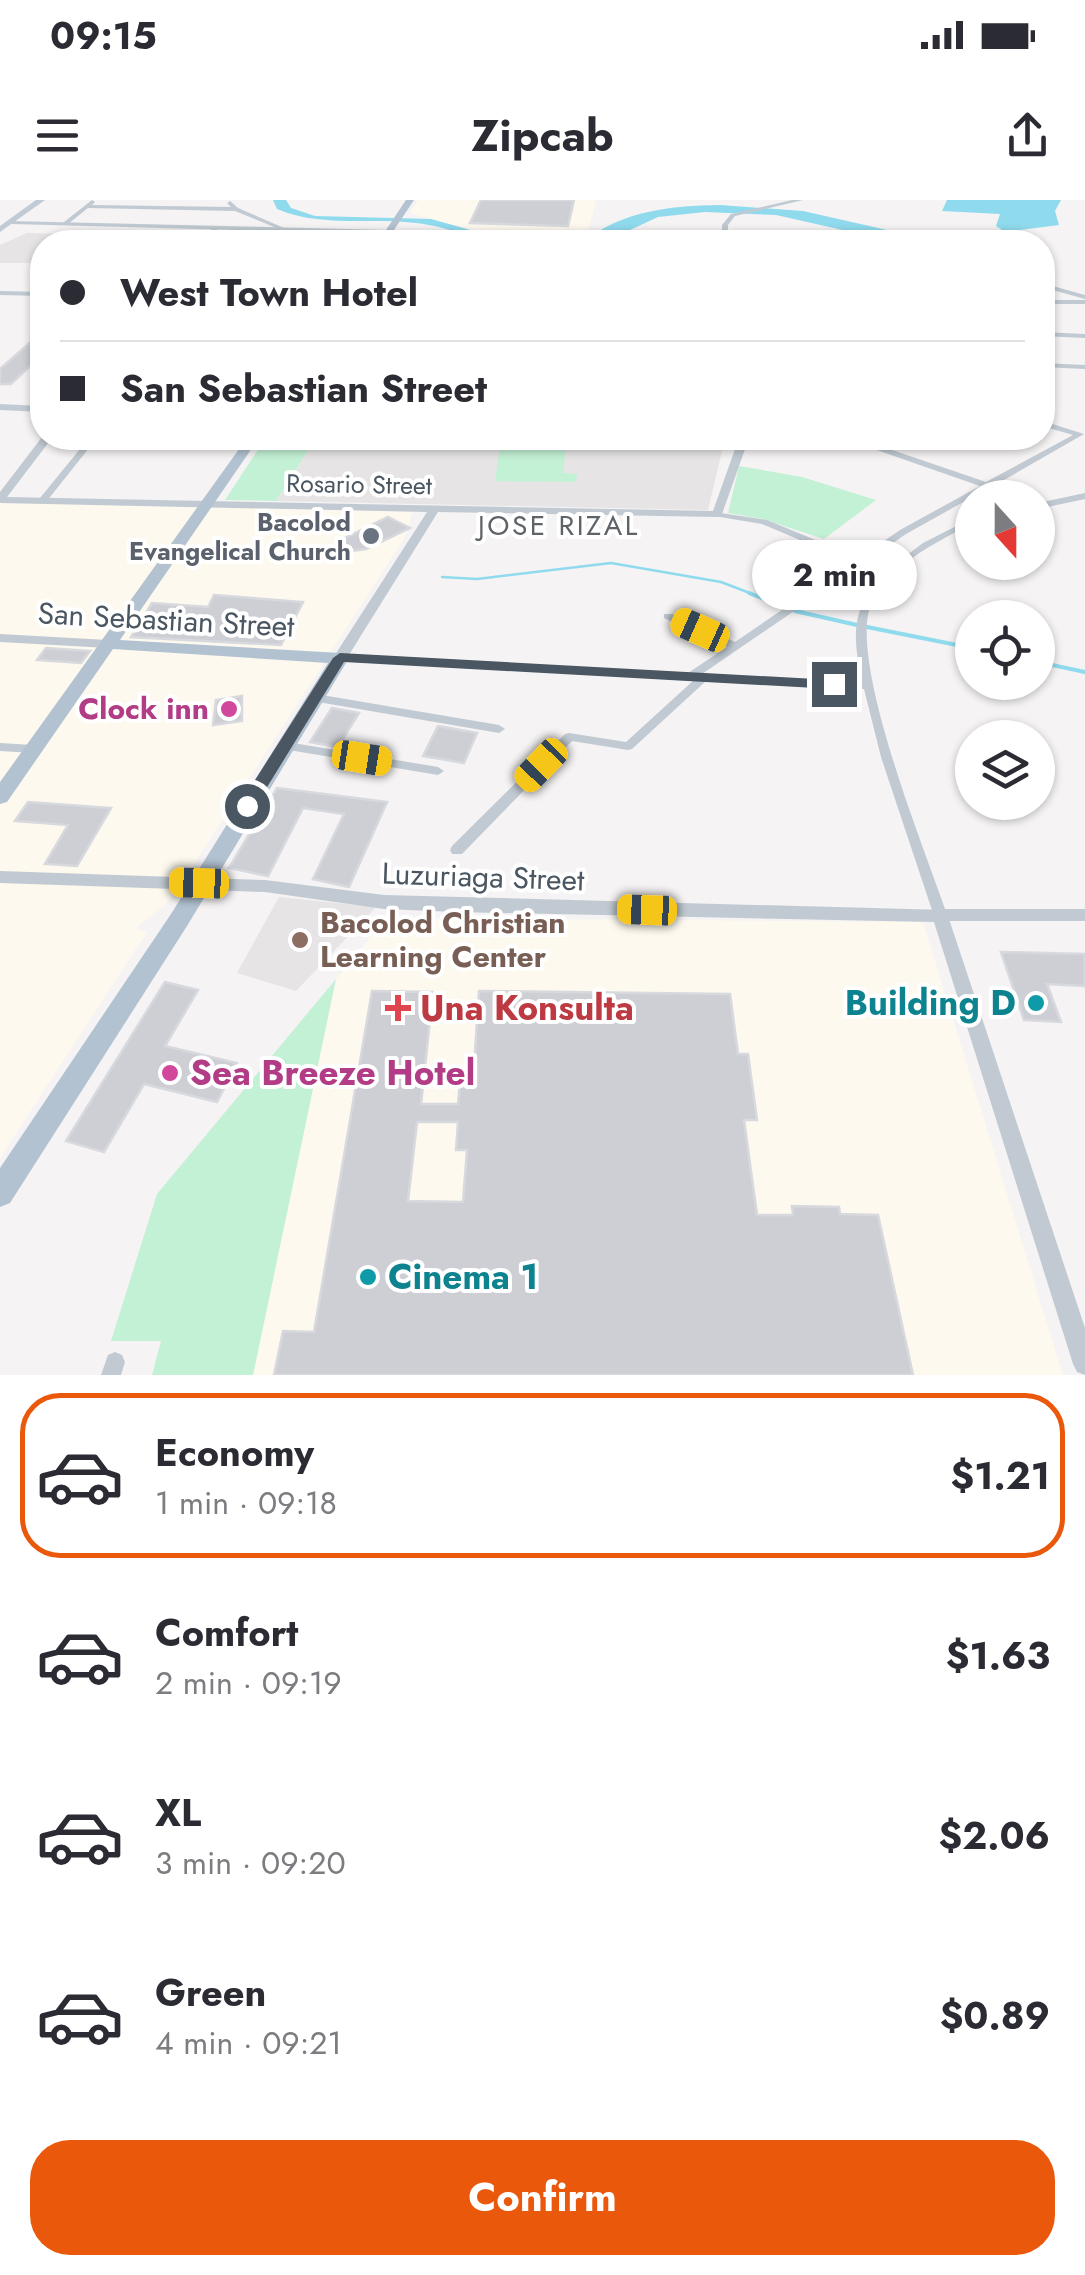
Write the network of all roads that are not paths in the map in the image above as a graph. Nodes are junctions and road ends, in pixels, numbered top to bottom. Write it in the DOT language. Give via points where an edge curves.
graph roads {
  1 [pos="41,200"];
  2 [pos="94,200"];
  3 [pos="168,200"];
  4 [pos="228,200"];
  5 [pos="410,200"];
  6 [pos="800,200"];
  7 [pos="88,206"];
  8 [pos="163,208"];
  9 [pos="236,209"];
  10 [pos="0,222"];
  11 [pos="12,222"];
  12 [pos="66,223"];
  13 [pos="217,227"];
  14 [pos="392,227"];
  15 [pos="281,228"];
  16 [pos="0,230"];
  17 [pos="214,230"];
  18 [pos="390,230"];
  19 [pos="726,230"];
  20 [pos="1055,290"];
  21 [pos="0,294"];
  22 [pos="30,294"];
  23 [pos="1085,300"];
  24 [pos="1055,301"];
  25 [pos="1055,335"];
  26 [pos="1085,336"];
  27 [pos="1055,366"];
  28 [pos="1085,367"];
  29 [pos="0,407"];
  30 [pos="30,408"];
  31 [pos="1055,427"];
  32 [pos="1055,448"];
  33 [pos="39,450"];
  34 [pos="83,450"];
  35 [pos="245,450"];
  36 [pos="740,450"];
  37 [pos="884,450"];
  38 [pos="1052,450"];
  39 [pos="967,480"];
  40 [pos="998,480"];
  41 [pos="1085,496"];
  42 [pos="0,500"];
  43 [pos="43,500"];
  44 [pos="1055,502"];
  45 [pos="207,504"];
  46 [pos="955,504"];
  47 [pos="434,508"];
  48 [pos="717,514"];
  49 [pos="955,530"];
  50 [pos="861,560"];
  51 [pos="889,574"];
  52 [pos="668,616"];
  53 [pos="0,638"];
  54 [pos="108,644"];
  55 [pos="733,645"];
  56 [pos="340,658"];
  57 [pos="697,678"];
  58 [pos="867,686"];
  59 [pos="316,698"];
  60 [pos="499,729"];
  61 [pos="287,746"];
  62 [pos="0,747"];
  63 [pos="33,749"];
  64 [pos="438,771"];
  65 [pos="0,797"];
  66 [pos="457,850"];
  67 [pos="0,877"];
  68 [pos="199,883"];
  69 [pos="940,914"];
  70 [pos="1085,915"];
  71 [pos="1,1189"];
  72 [pos="1085,1364"];
  1 -- 11 [label="main road"];
  2 -- 7 [label="street"];
  3 -- 8 [label="street"];
  4 -- 9 [label="street"];
  5 -- 14 [label="main road"];
  6 -- 19 [label="street" via="739,214 727,220"];
  7 -- 8 [label="street"];
  7 -- 12 [label="street"];
  8 -- 9 [label="street"];
  9 -- 15 [label="street"];
  10 -- 11 [label="street"];
  11 -- 12 [label="street"];
  11 -- 16 [label="main road"];
  12 -- 13 [label="street"];
  13 -- 15 [label="street"];
  13 -- 17 [label="street"];
  14 -- 15 [label="street"];
  14 -- 18 [label="main road"];
  20 -- 23 [label="street"];
  21 -- 22 [label="street"];
  23 -- 24 [label="street"];
  25 -- 26 [label="street"];
  27 -- 28 [label="street"];
  29 -- 30 [label="main road"];
  31 -- 32 [label="street" via="1080,434"];
  33 -- 42 [label="street"];
  34 -- 43 [label="street"];
  35 -- 45 [label="main road"];
  36 -- 48 [label="street"];
  37 -- 39 [label="street"];
  38 -- 40 [label="street"];
  41 -- 44 [label="street"];
  42 -- 43 [label="street, Rosario Street"];
  43 -- 45 [label="street, Rosario Street"];
  45 -- 47 [label="street, Rosario Street"];
  45 -- 54 [label="main road"];
  46 -- 50 [label="street"];
  47 -- 48 [label="street, Rosario Street"];
  47 -- 56 [label="street"];
  48 -- 50 [label="street" via="764,522"];
  49 -- 51 [label="street"];
  50 -- 51 [label="street"];
  50 -- 55 [label="street"];
  51 -- 58 [label="street" via="862,616"];
  52 -- 55 [label="street"];
  53 -- 54 [label="street, San Sebastian Street"];
  54 -- 56 [label="main road, San Sebastian Street"];
  54 -- 63 [label="main road"];
  55 -- 57 [label="street"];
  56 -- 57 [label="street, San Sebastian Street"];
  56 -- 59 [label="main road"];
  57 -- 58 [label="street, San Sebastian Street"];
  57 -- 66 [label="street" via="628,746 569,737"];
  58 -- 69 [label="street"];
  59 -- 60 [label="street"];
  59 -- 61 [label="main road"];
  61 -- 64 [label="street"];
  61 -- 68 [label="main road"];
  62 -- 63 [label="street"];
  63 -- 65 [label="main road"];
  67 -- 68 [label="street, Luzuriaga Street"];
  68 -- 69 [label="street, Luzuriaga Street" via="409,904"];
  68 -- 71 [label="main road"];
  69 -- 70 [label="street, Luzuriaga Street"];
  69 -- 72 [label="street"];
}
